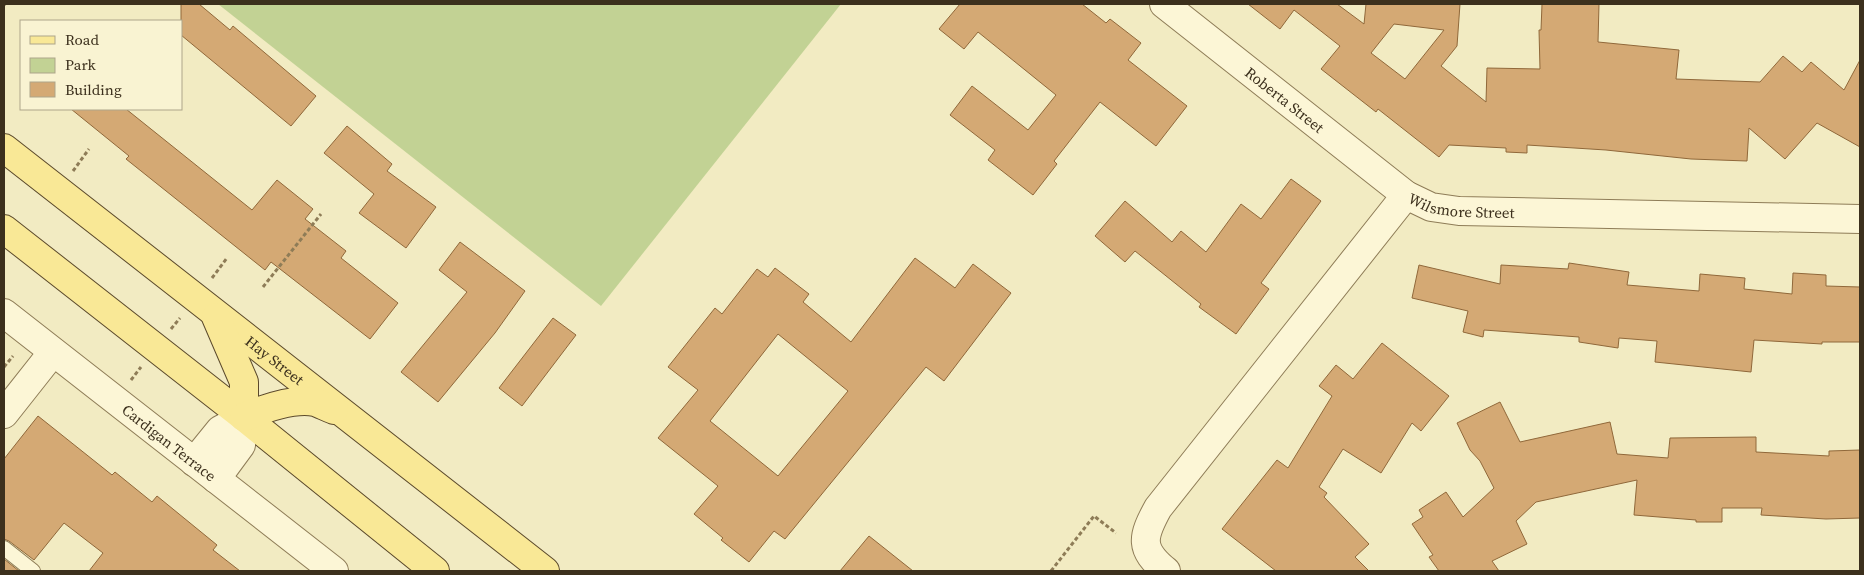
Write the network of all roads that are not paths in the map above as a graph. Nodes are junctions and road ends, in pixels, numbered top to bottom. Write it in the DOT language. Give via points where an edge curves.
graph roads {
  1 [pos="1164,4"];
  2 [pos="4,148"];
  3 [pos="1406,195"];
  4 [pos="1860,219"];
  5 [pos="4,229"];
  6 [pos="4,313"];
  7 [pos="215,313"];
  8 [pos="53,352"];
  9 [pos="4,414"];
  10 [pos="348,416"];
  11 [pos="244,417"];
  12 [pos="194,462"];
  13 [pos="216,478"];
  14 [pos="4,548"];
  15 [pos="33,571"];
  16 [pos="334,571"];
  17 [pos="436,571"];
  18 [pos="545,571"];
  19 [pos="1166,571"];
  1 -- 3 [label="street, Roberta Street"];
  2 -- 7 [label="main road, Hay Street"];
  3 -- 4 [label="street, Wilsmore Street" via="1431,207 1459,211"];
  3 -- 19 [label="street, Wilsmore Street" via="1158,508 1145,537 1146,546"];
  5 -- 11 [label="main road"];
  6 -- 8 [label="street, Cardigan Terrace"];
  7 -- 10 [label="main road, Hay Street"];
  7 -- 11 [label="main road" via="244,382"];
  8 -- 9 [label="street"];
  8 -- 12 [label="street, Cardigan Terrace"];
  10 -- 11 [label="main road" via="314,402 292,402"];
  10 -- 18 [label="main road, Hay Street"];
  11 -- 12 [label="street" via="220,430"];
  11 -- 13 [label="street" via="241,445"];
  11 -- 17 [label="main road"];
  12 -- 13 [label="street, Cardigan Terrace"];
  13 -- 16 [label="street, Cardigan Terrace"];
  14 -- 15 [label="lane"];
}
